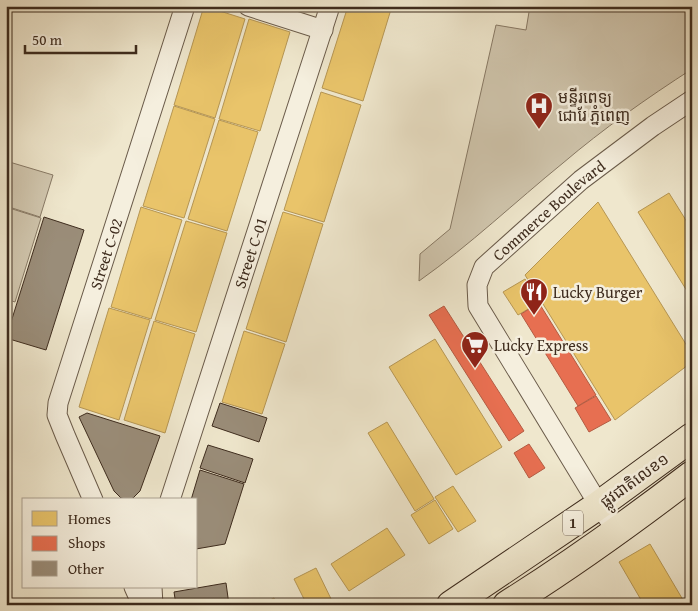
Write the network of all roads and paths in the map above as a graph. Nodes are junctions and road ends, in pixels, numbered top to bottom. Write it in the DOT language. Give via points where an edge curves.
graph roads {
  1 [pos="185,6"];
  2 [pos="248,6"];
  3 [pos="330,6"];
  4 [pos="322,30"];
  5 [pos="692,100"];
  6 [pos="692,437"];
  7 [pos="692,475"];
  8 [pos="93,498"];
  9 [pos="171,498"];
  10 [pos="600,505"];
  11 [pos="617,531"];
  12 [pos="134,588"];
  13 [pos="152,588"];
  14 [pos="142,605"];
  15 [pos="152,605"];
  16 [pos="451,605"];
  17 [pos="507,605"];
  1 -- 8 [label="street, Street C-02" via="58,403 60,422"];
  2 -- 4 [label="street"];
  3 -- 4 [label="street, Street C-01"];
  4 -- 9 [label="street, Street C-01"];
  5 -- 10 [label="street, Commerce Boulevard" via="581,180 484,267 476,285 478,306"];
  6 -- 10 [label="highway, ផ្លូវជាតិលេខ១ / 1"];
  7 -- 11 [label="highway, ផ្លូវជាតិលេខ១ / 1"];
  10 -- 11 [label="street, Commerce Boulevard"];
  10 -- 16 [label="highway, ផ្លូវជាតិលេខ១ / 1"];
  11 -- 17 [label="highway, ផ្លូវជាតិលេខ១ / 1"];
  12 -- 14 [label="street"];
  13 -- 15 [label="street"];
}
